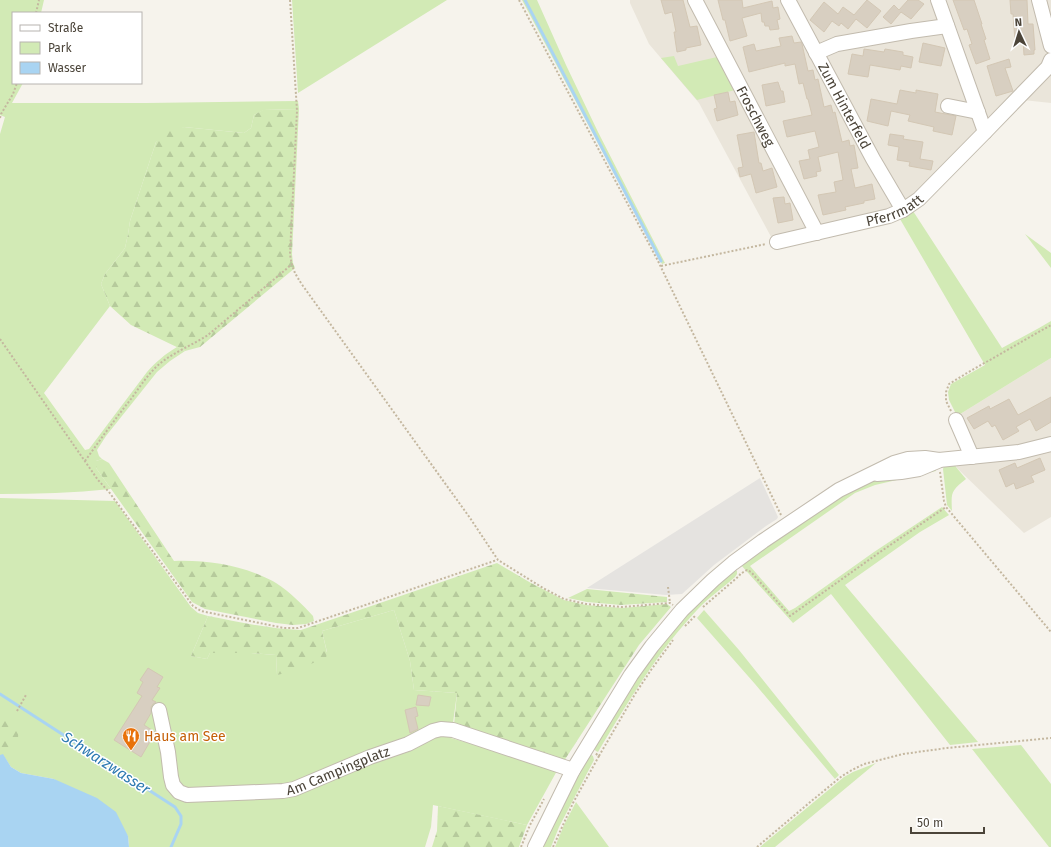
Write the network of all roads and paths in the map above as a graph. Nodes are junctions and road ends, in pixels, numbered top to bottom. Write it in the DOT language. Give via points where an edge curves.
graph roads {
  1 [pos="39,0"];
  2 [pos="290,0"];
  3 [pos="519,0"];
  4 [pos="695,0"];
  5 [pos="788,0"];
  6 [pos="938,0"];
  7 [pos="1039,0"];
  8 [pos="36,12"];
  9 [pos="948,26"];
  10 [pos="1051,46"];
  11 [pos="816,52"];
  12 [pos="1051,60"];
  13 [pos="17,84"];
  14 [pos="948,106"];
  15 [pos="978,112"];
  16 [pos="0,118"];
  17 [pos="985,132"];
  18 [pos="903,210"];
  19 [pos="817,233"];
  20 [pos="777,242"];
  21 [pos="291,265"];
  22 [pos="660,266"];
  23 [pos="1051,325"];
  24 [pos="0,339"];
  25 [pos="956,420"];
  26 [pos="1051,444"];
  27 [pos="972,457"];
  28 [pos="939,460"];
  29 [pos="85,461"];
  30 [pos="946,508"];
  31 [pos="786,525"];
  32 [pos="498,560"];
  33 [pos="738,568"];
  34 [pos="668,587"];
  35 [pos="684,627"];
  36 [pos="1051,632"];
  37 [pos="676,637"];
  38 [pos="26,695"];
  39 [pos="17,710"];
  40 [pos="159,710"];
  41 [pos="1051,738"];
  42 [pos="586,748"];
  43 [pos="599,756"];
  44 [pos="573,770"];
  45 [pos="535,847"];
  46 [pos="553,847"];
  47 [pos="757,847"];
  1 -- 8 [label="path"];
  2 -- 21 [label="path" via="297,111"];
  3 -- 22 [label="path"];
  4 -- 19 [label="street, Froschweg"];
  5 -- 11 [label="street, Zum Hinterfeld"];
  6 -- 9 [label="street"];
  7 -- 10 [label="street"];
  9 -- 11 [label="street" via="837,44"];
  9 -- 15 [label="street"];
  11 -- 18 [label="street, Zum Hinterfeld"];
  12 -- 17 [label="street, Pferrmatt" via="1048,67"];
  13 -- 16 [label="path"];
  14 -- 15 [label="street"];
  15 -- 17 [label="street"];
  17 -- 18 [label="street, Pferrmatt" via="919,199"];
  18 -- 19 [label="street, Pferrmatt" via="889,216"];
  19 -- 20 [label="street, Pferrmatt"];
  20 -- 22 [label="path"];
  21 -- 29 [label="path" via="208,335 168,358 156,368"];
  21 -- 32 [label="path" via="303,286"];
  22 -- 31 [label="path"];
  23 -- 25 [label="path" via="948,384 946,402"];
  24 -- 29 [label="path"];
  25 -- 27 [label="street"];
  26 -- 27 [label="street" via="1019,452"];
  27 -- 28 [label="street"];
  28 -- 30 [label="path"];
  28 -- 31 [label="street" via="919,469 870,474 839,490"];
  29 -- 32 [label="path" via="193,606 211,614 284,628 298,628"];
  30 -- 33 [label="path" via="790,616 751,572"];
  30 -- 36 [label="path"];
  31 -- 33 [label="street" via="763,541"];
  32 -- 34 [label="path" via="564,599 586,604 622,607 670,603"];
  33 -- 35 [label="path" via="739,576"];
  33 -- 42 [label="street" via="713,580 682,610 631,675"];
  37 -- 43 [label="path" via="647,676"];
  38 -- 39 [label="path"];
  40 -- 44 [label="street, Am Campingplatz" via="173,785 179,792 187,795 294,789 441,729 453,730"];
  41 -- 47 [label="path" via="911,753 864,764 842,776"];
  42 -- 43 [label="path"];
  42 -- 44 [label="street"];
  43 -- 46 [label="path" via="573,803"];
  44 -- 45 [label="street"];
}
